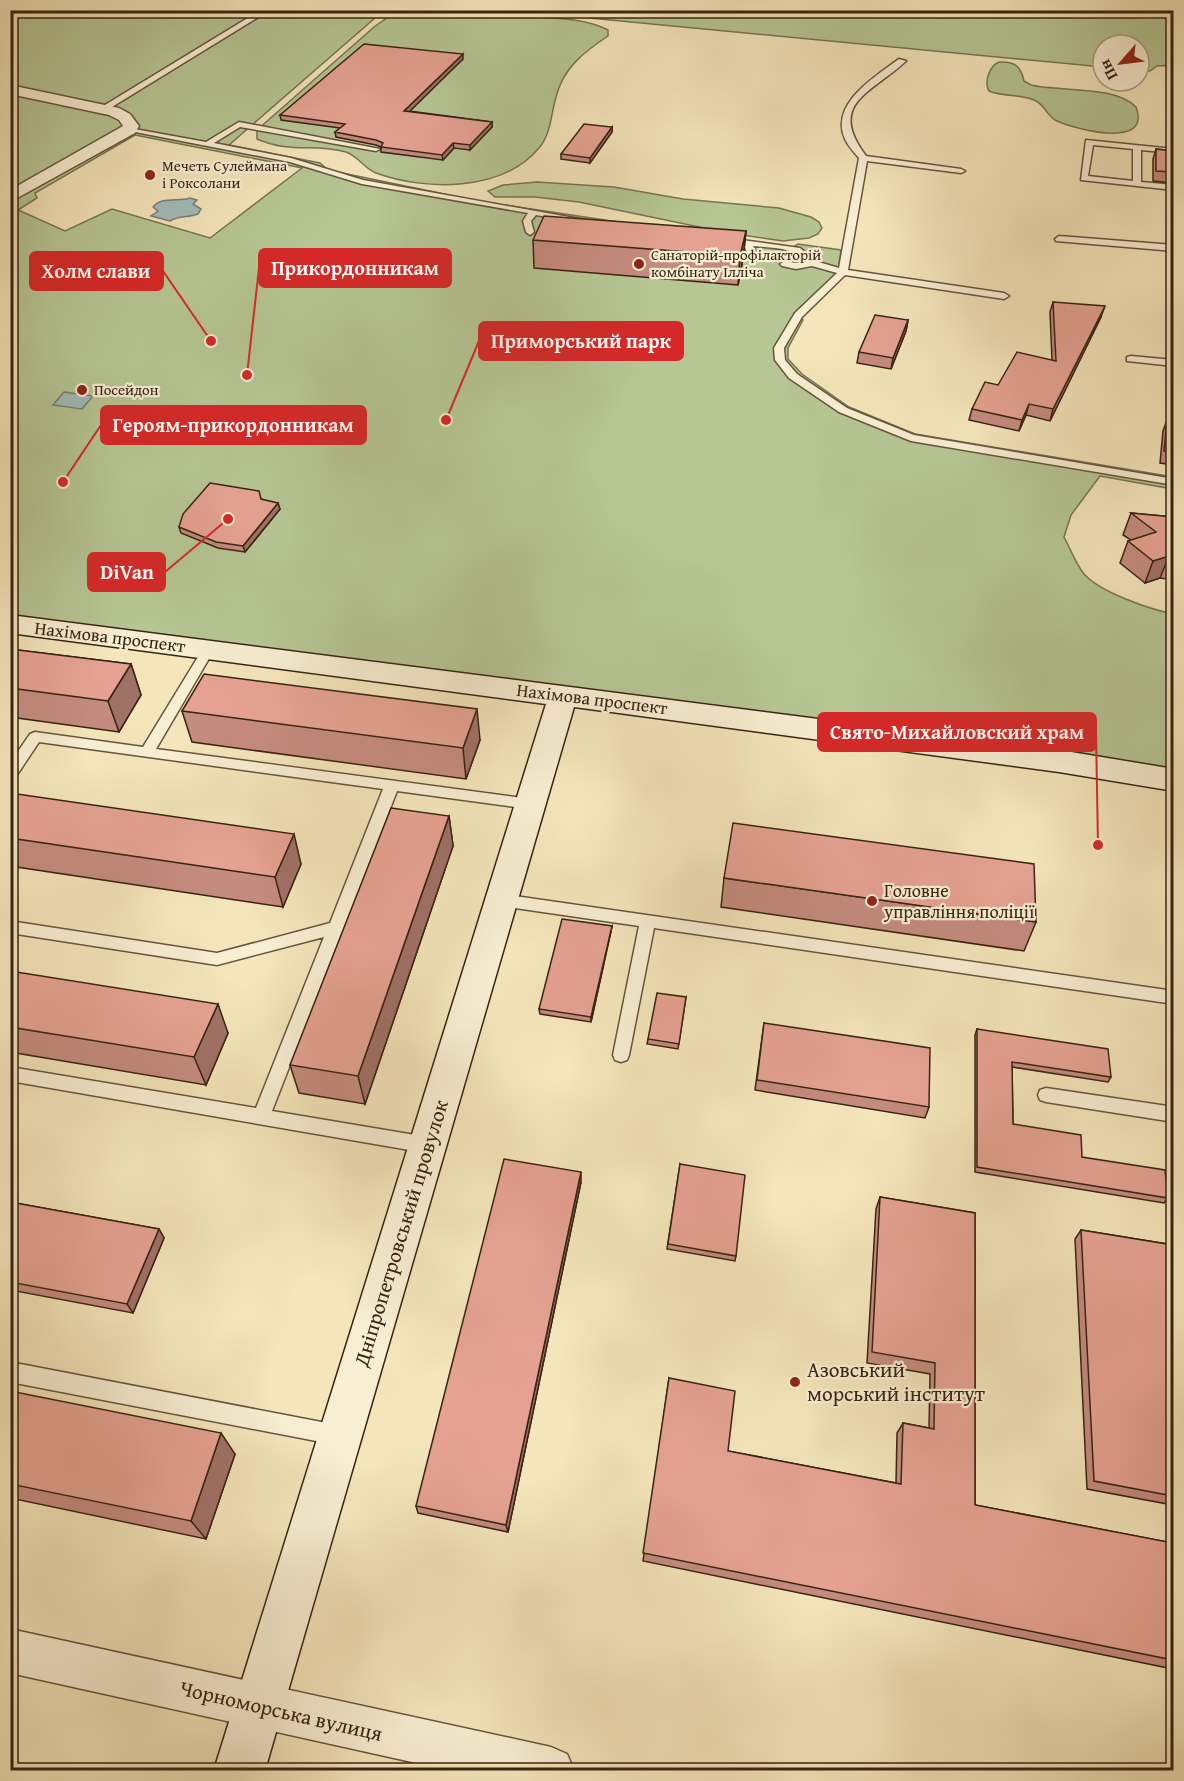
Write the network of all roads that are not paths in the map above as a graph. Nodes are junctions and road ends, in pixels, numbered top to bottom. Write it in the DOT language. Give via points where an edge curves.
graph roads {
  1 [pos="267,10"];
  2 [pos="902,61"];
  3 [pos="10,88"];
  4 [pos="104,108"];
  5 [pos="129,130"];
  6 [pos="208,144"];
  7 [pos="1137,147"];
  8 [pos="376,149"];
  9 [pos="1173,151"];
  10 [pos="863,158"];
  11 [pos="961,171"];
  12 [pos="1137,184"];
  13 [pos="1173,188"];
  14 [pos="10,197"];
  15 [pos="533,212"];
  16 [pos="602,223"];
  17 [pos="530,232"];
  18 [pos="1059,239"];
  19 [pos="717,240"];
  20 [pos="748,244"];
  21 [pos="1173,248"];
  22 [pos="754,260"];
  23 [pos="812,263"];
  24 [pos="785,264"];
  25 [pos="843,272"];
  26 [pos="1004,296"];
  27 [pos="1131,359"];
  28 [pos="1173,363"];
  29 [pos="1173,482"];
  30 [pos="10,624"];
  31 [pos="208,650"];
  32 [pos="563,695"];
  33 [pos="147,752"];
  34 [pos="10,775"];
  35 [pos="1173,780"];
  36 [pos="392,785"];
  37 [pos="530,804"];
  38 [pos="501,900"];
  39 [pos="648,921"];
  40 [pos="10,927"];
  41 [pos="335,928"];
  42 [pos="1173,998"];
  43 [pos="621,1055"];
  44 [pos="10,1074"];
  45 [pos="1046,1095"];
  46 [pos="1173,1114"];
  47 [pos="261,1117"];
  48 [pos="427,1145"];
  49 [pos="10,1372"];
  50 [pos="340,1436"];
  51 [pos="10,1651"];
  52 [pos="259,1706"];
  53 [pos="240,1770"];
  54 [pos="551,1770"];
  1 -- 4 [label="lane"];
  2 -- 10 [label="lane" via="853,102 846,118 848,138"];
  3 -- 4 [label="street"];
  4 -- 5 [label="street" via="125,117 130,122"];
  5 -- 6 [label="lane"];
  5 -- 14 [label="street"];
  6 -- 8 [label="lane" via="239,124"];
  6 -- 15 [label="lane" via="298,162 362,182"];
  7 -- 9 [label="lane"];
  7 -- 12 [label="lane"];
  7 -- 12 [label="lane" via="1089,142 1084,178"];
  10 -- 11 [label="lane"];
  10 -- 25 [label="lane"];
  12 -- 13 [label="lane"];
  15 -- 16 [label="lane"];
  15 -- 17 [label="lane" via="526,221"];
  18 -- 21 [label="lane"];
  19 -- 20 [label="lane"];
  20 -- 22 [label="lane"];
  20 -- 23 [label="lane" via="797,250"];
  23 -- 24 [label="lane"];
  23 -- 25 [label="lane"];
  25 -- 26 [label="lane"];
  25 -- 29 [label="lane" via="798,315 779,348 780,360 793,376 843,410 911,438"];
  27 -- 28 [label="lane"];
  30 -- 31 [label="main road, Нахімова проспект"];
  31 -- 32 [label="main road, Нахімова проспект"];
  31 -- 33 [label="lane"];
  32 -- 35 [label="main road, Нахімова проспект" via="1059,761"];
  32 -- 37 [label="main road, Дніпропетровський провулок"];
  33 -- 34 [label="lane" via="36,737"];
  33 -- 36 [label="lane"];
  36 -- 37 [label="lane"];
  36 -- 41 [label="lane"];
  37 -- 38 [label="main road, Дніпропетровський провулок"];
  38 -- 39 [label="lane"];
  38 -- 48 [label="main road, Дніпропетровський провулок"];
  39 -- 42 [label="lane"];
  39 -- 43 [label="lane"];
  40 -- 41 [label="lane" via="217,959"];
  41 -- 47 [label="lane"];
  44 -- 47 [label="lane"];
  45 -- 46 [label="lane"];
  47 -- 48 [label="lane"];
  48 -- 50 [label="main road, Дніпропетровський провулок"];
  49 -- 50 [label="lane"];
  50 -- 52 [label="main road, Дніпропетровський провулок"];
  51 -- 52 [label="street, Чорноморська вулиця"];
  52 -- 53 [label="main road, Дніпропетровський провулок"];
  52 -- 54 [label="street, Чорноморська вулиця"];
}
